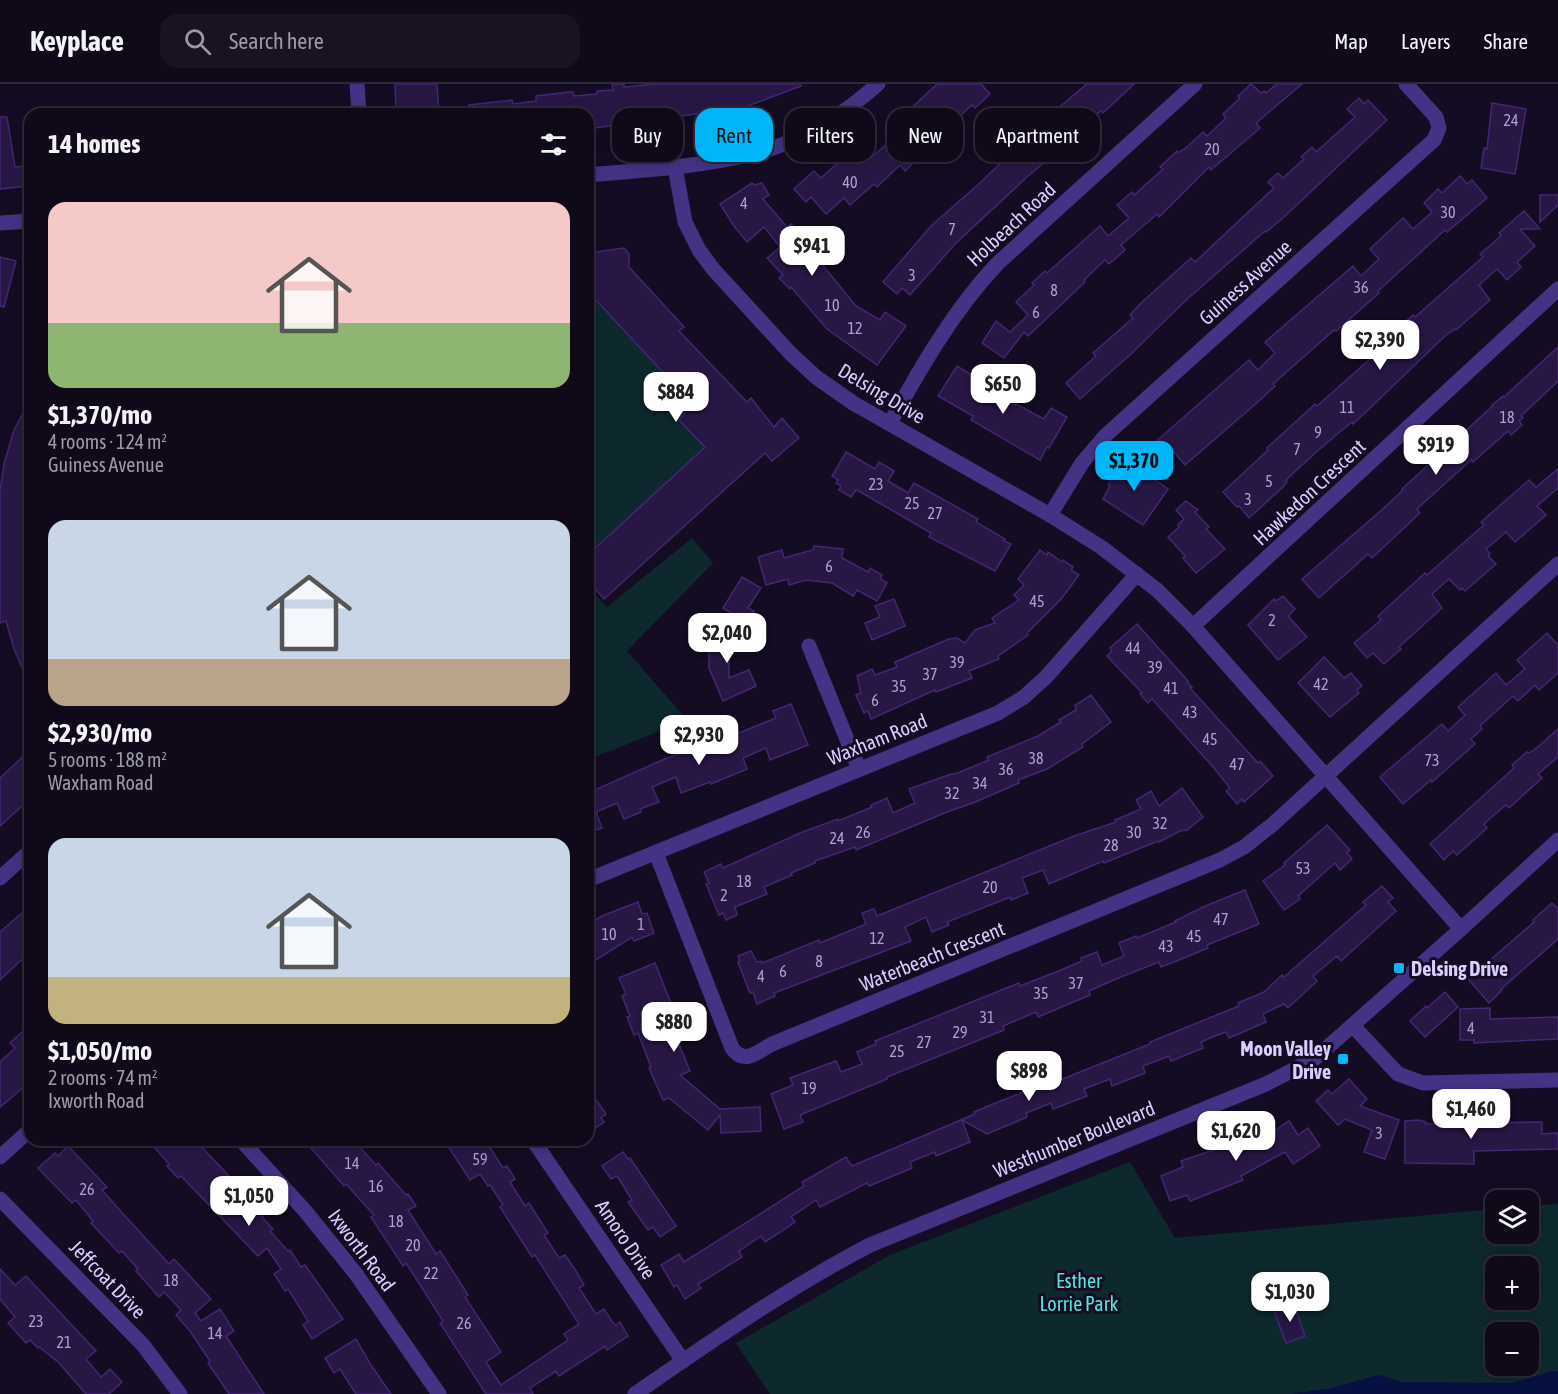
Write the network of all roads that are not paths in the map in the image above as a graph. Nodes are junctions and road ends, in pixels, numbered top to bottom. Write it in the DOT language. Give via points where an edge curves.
graph roads {
  1 [pos="357,84"];
  2 [pos="878,84"];
  3 [pos="1195,84"];
  4 [pos="1406,84"];
  5 [pos="359,108"];
  6 [pos="675,167"];
  7 [pos="594,175"];
  8 [pos="24,222"];
  9 [pos="0,224"];
  10 [pos="1558,290"];
  11 [pos="890,423"];
  12 [pos="1050,515"];
  13 [pos="1558,564"];
  14 [pos="1137,574"];
  15 [pos="1194,626"];
  16 [pos="809,646"];
  17 [pos="859,769"];
  18 [pos="1326,777"];
  19 [pos="1558,840"];
  20 [pos="656,853"];
  21 [pos="24,856"];
  22 [pos="0,878"];
  23 [pos="594,878"];
  24 [pos="1461,929"];
  25 [pos="1353,1026"];
  26 [pos="1558,1080"];
  27 [pos="24,1135"];
  28 [pos="246,1146"];
  29 [pos="537,1146"];
  30 [pos="0,1157"];
  31 [pos="0,1199"];
  32 [pos="683,1361"];
  33 [pos="180,1394"];
  34 [pos="439,1394"];
  35 [pos="635,1394"];
  1 -- 5 [label="street"];
  2 -- 6 [label="street" via="819,127 785,143 756,153"];
  3 -- 11 [label="street, Holbeach Road" via="974,289"];
  4 -- 12 [label="street, Guiness Avenue" via="1436,117 1439,129 1434,140 1106,436 1082,463"];
  6 -- 7 [label="street"];
  6 -- 11 [label="street, Delsing Drive" via="690,237 713,269 816,377"];
  8 -- 9 [label="street"];
  10 -- 15 [label="street, Hawkedon Crescent"];
  11 -- 12 [label="street, Delsing Drive"];
  12 -- 14 [label="street, Delsing Drive"];
  13 -- 18 [label="street"];
  14 -- 15 [label="street, Delsing Drive"];
  14 -- 17 [label="street, Waxham Road" via="1024,697 998,713"];
  15 -- 18 [label="street, Delsing Drive"];
  16 -- 17 [label="street"];
  17 -- 20 [label="street, Waxham Road"];
  18 -- 20 [label="street, Waterbeach Crescent" via="1244,847 1220,860 772,1044 755,1055 745,1056 732,1048"];
  18 -- 24 [label="street, Delsing Drive"];
  19 -- 24 [label="street, Westhumber Boulevard"];
  20 -- 23 [label="street, Waxham Road"];
  21 -- 22 [label="street"];
  24 -- 25 [label="street, Westhumber Boulevard"];
  25 -- 26 [label="street" via="1398,1074 1423,1083"];
  25 -- 32 [label="street, Westhumber Boulevard" via="1314,1059 1266,1084 870,1245"];
  27 -- 30 [label="street"];
  28 -- 34 [label="street, Ixworth Road" via="356,1274"];
  29 -- 32 [label="street, Amoro Drive"];
  31 -- 33 [label="street, Jeffcoat Drive" via="143,1345"];
  32 -- 35 [label="street, Westhumber Boulevard"];
}
